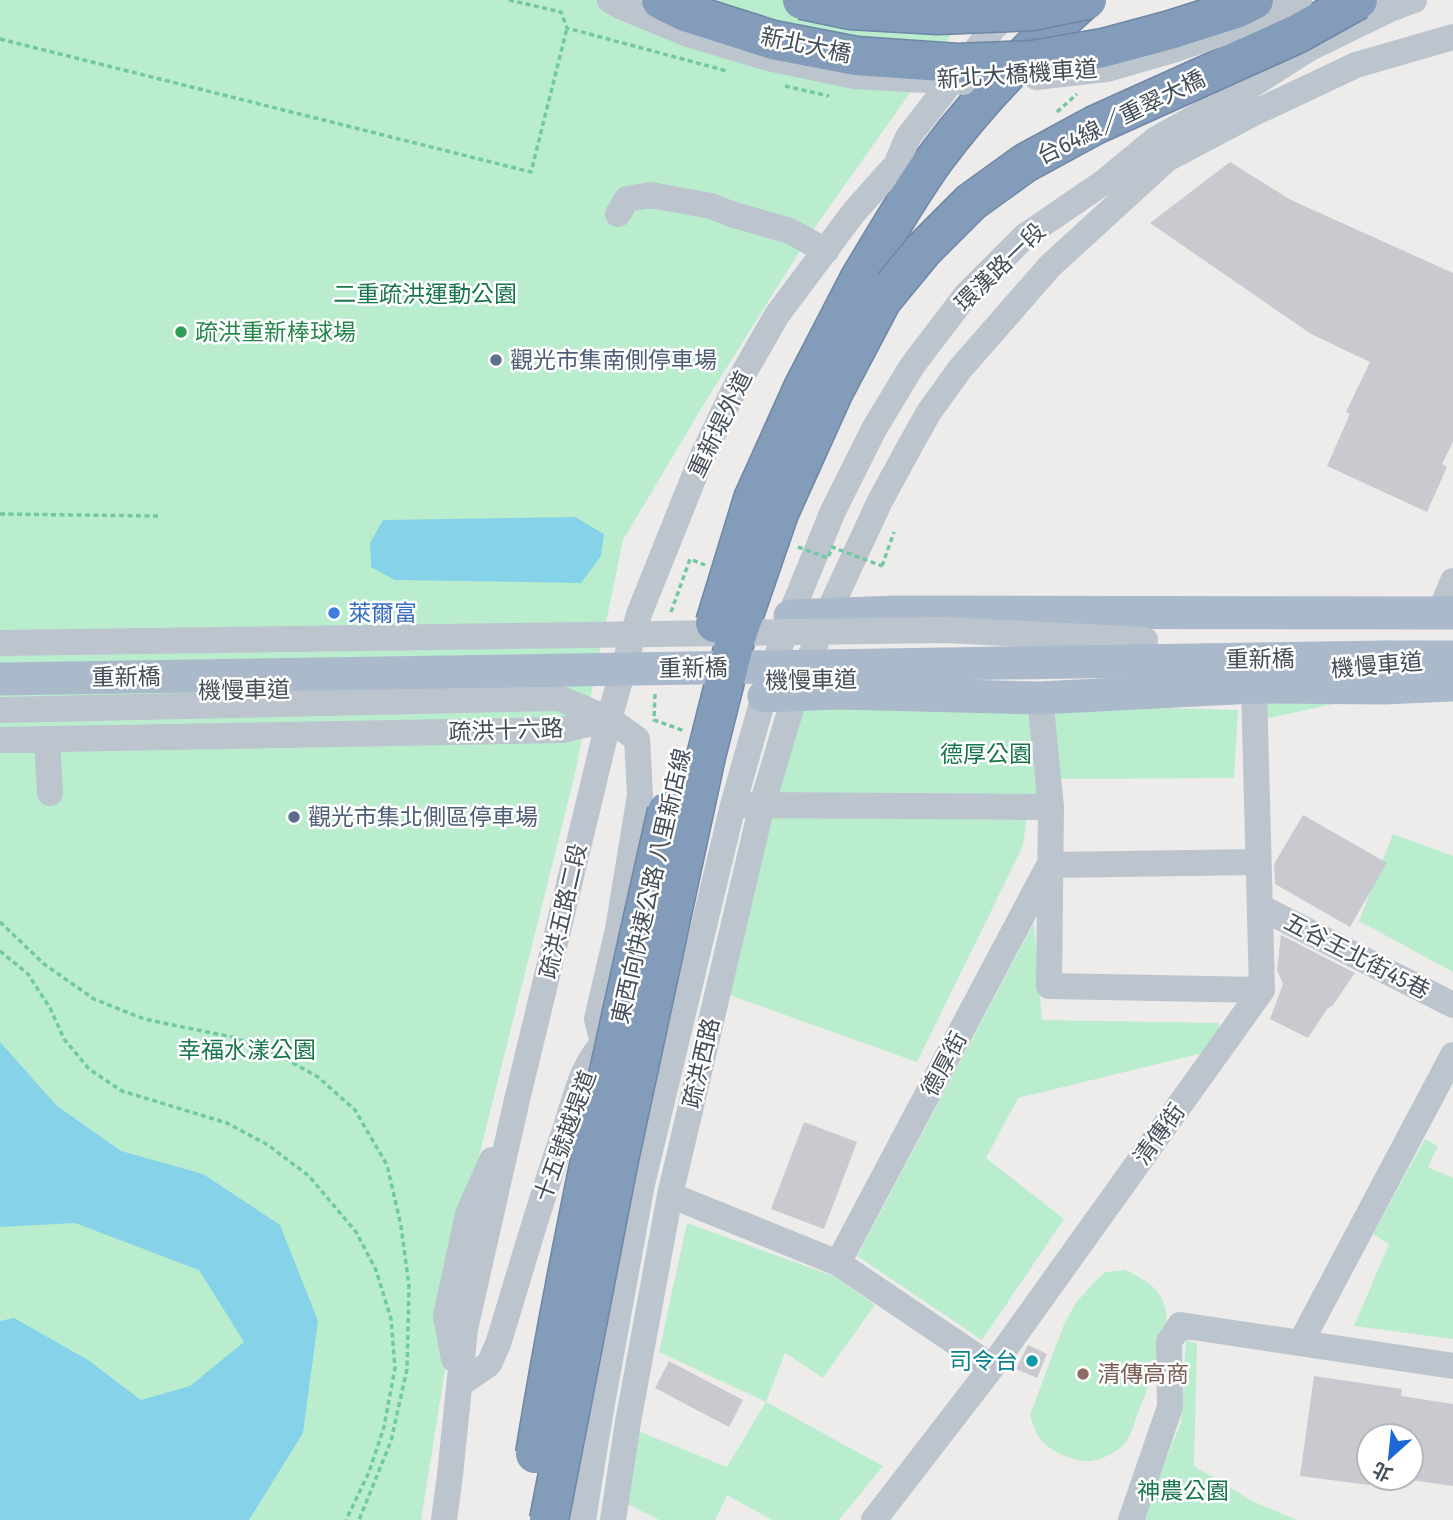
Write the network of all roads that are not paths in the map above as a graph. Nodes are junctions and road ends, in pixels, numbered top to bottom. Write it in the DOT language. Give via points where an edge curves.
graph roads {
  1 [pos="610,0"];
  2 [pos="661,0"];
  3 [pos="802,0"];
  4 [pos="877,0"];
  5 [pos="1029,0"];
  6 [pos="1048,0"];
  7 [pos="1084,0"];
  8 [pos="1254,0"];
  9 [pos="1299,0"];
  10 [pos="1358,0"];
  11 [pos="1413,0"];
  12 [pos="1453,37"];
  13 [pos="896,165"];
  14 [pos="618,214"];
  15 [pos="826,251"];
  16 [pos="871,289"];
  17 [pos="1453,581"];
  18 [pos="827,615"];
  19 [pos="790,616"];
  20 [pos="1449,620"];
  21 [pos="1145,640"];
  22 [pos="0,643"];
  23 [pos="1385,652"];
  24 [pos="1453,657"];
  25 [pos="0,659"];
  26 [pos="0,679"];
  27 [pos="1453,685"];
  28 [pos="1254,687"];
  29 [pos="0,694"];
  30 [pos="779,695"];
  31 [pos="1040,698"];
  32 [pos="0,710"];
  33 [pos="609,719"];
  34 [pos="752,737"];
  35 [pos="47,739"];
  36 [pos="0,740"];
  37 [pos="50,793"];
  38 [pos="733,804"];
  39 [pos="762,805"];
  40 [pos="1051,807"];
  41 [pos="1257,862"];
  42 [pos="1050,865"];
  43 [pos="1261,907"];
  44 [pos="1262,990"];
  45 [pos="1453,1004"];
  46 [pos="603,1043"];
  47 [pos="1453,1055"];
  48 [pos="670,1195"];
  49 [pos="838,1263"];
  50 [pos="1301,1342"];
  51 [pos="1453,1366"];
  52 [pos="992,1367"];
  53 [pos="460,1384"];
  54 [pos="600,1415"];
  55 [pos="628,1422"];
  56 [pos="444,1520"];
  57 [pos="525,1520"];
  58 [pos="549,1520"];
  59 [pos="583,1520"];
  60 [pos="613,1520"];
  61 [pos="874,1520"];
  62 [pos="1131,1520"];
  1 -- 9 [label="street, 新北大橋機車道, bridge" via="688,34 768,58 854,76 956,82 1107,69 1243,26"];
  2 -- 8 [label="highway, 新北大橋, bridge" via="773,40 856,56 957,63 1033,60 1103,48"];
  3 -- 7 [label="highway, bridge" via="850,10 938,15 1033,11"];
  4 -- 6 [label="highway" via="928,6"];
  5 -- 13 [label="street, 重新堤外道" via="994,27 908,136"];
  7 -- 13 [label="street, 重新堤外道" via="980,88 922,151"];
  7 -- 16 [label="highway, bridge" via="986,96 935,160 896,217"];
  10 -- 16 [label="highway, 台64線／重翠大橋, bridge" via="1297,34 1096,125 1025,163 971,202 924,249"];
  11 -- 19 [label="street, 環漢路一段" via="1310,48 1156,139 1026,236 966,295 912,366 874,429 833,511"];
  12 -- 18 [label="street, 環漢路一段" via="1356,65 1167,159 1049,266 929,412 880,501"];
  13 -- 15 [label="street, 重新堤外道"];
  14 -- 15 [label="street" via="627,199 651,195 711,206 790,231"];
  15 -- 33 [label="street, 重新堤外道" via="777,314 702,457 639,614"];
  16 -- 57 [label="highway, 東西向快速公路 八里新店線, bridge" via="803,388 753,499 711,636 668,804 596,1131"];
  16 -- 58 [label="highway, 東西向快速公路 八里新店線, bridge" via="833,393 779,513 735,641 618,1164"];
  17 -- 20 [label="street"];
  18 -- 19 [label="main road"];
  18 -- 20 [label="main road" via="896,612"];
  18 -- 30 [label="street, 疏洪西路"];
  19 -- 30 [label="street, 疏洪西路"];
  20 -- 23 [label="main road"];
  21 -- 22 [label="street, 機慢車道, bridge" via="943,630"];
  21 -- 23 [label="main road, 重新橋"];
  21 -- 25 [label="main road, 重新橋, bridge"];
  23 -- 24 [label="main road"];
  23 -- 26 [label="main road, 重新橋, bridge"];
  23 -- 29 [label="street, 機慢車道" via="1297,672"];
  27 -- 28 [label="main road"];
  28 -- 31 [label="main road"];
  28 -- 41 [label="street"];
  30 -- 31 [label="main road"];
  30 -- 34 [label="street, 疏洪西路"];
  30 -- 39 [label="street, 疏洪西路"];
  31 -- 40 [label="street"];
  32 -- 33 [label="street, 疏洪十六路" via="559,698"];
  33 -- 35 [label="street, 疏洪十六路" via="562,730"];
  33 -- 46 [label="street, 十五號越堤道" via="637,739 640,795 618,929 597,1019"];
  33 -- 53 [label="street, 疏洪五路二段" via="465,1329"];
  34 -- 38 [label="street, 疏洪西路"];
  34 -- 46 [label="street" via="724,762 702,797 649,993 637,1014"];
  35 -- 36 [label="street, 疏洪十六路"];
  35 -- 37 [label="street"];
  38 -- 39 [label="street"];
  38 -- 54 [label="street, 疏洪西路" via="642,1184"];
  39 -- 40 [label="street"];
  39 -- 48 [label="street, 疏洪西路"];
  40 -- 42 [label="street"];
  41 -- 42 [label="street"];
  41 -- 43 [label="street"];
  42 -- 44 [label="street" via="1049,986"];
  42 -- 49 [label="street, 德厚街"];
  43 -- 44 [label="street"];
  43 -- 45 [label="street, 五谷王北街45巷"];
  44 -- 52 [label="street, 清傳街"];
  46 -- 53 [label="street, 十五號越堤道" via="586,1068 498,1344 489,1364"];
  46 -- 54 [label="street" via="607,1088 552,1401"];
  47 -- 50 [label="street"];
  48 -- 49 [label="street"];
  48 -- 55 [label="street, 疏洪西路"];
  49 -- 52 [label="street"];
  50 -- 51 [label="street"];
  50 -- 62 [label="street" via="1180,1325 1169,1342 1170,1407"];
  52 -- 61 [label="street, 清傳街"];
  53 -- 56 [label="street, 疏洪五路二段"];
  54 -- 55 [label="street"];
  54 -- 59 [label="street, 疏洪西路"];
  55 -- 60 [label="street, 疏洪西路"];
}
